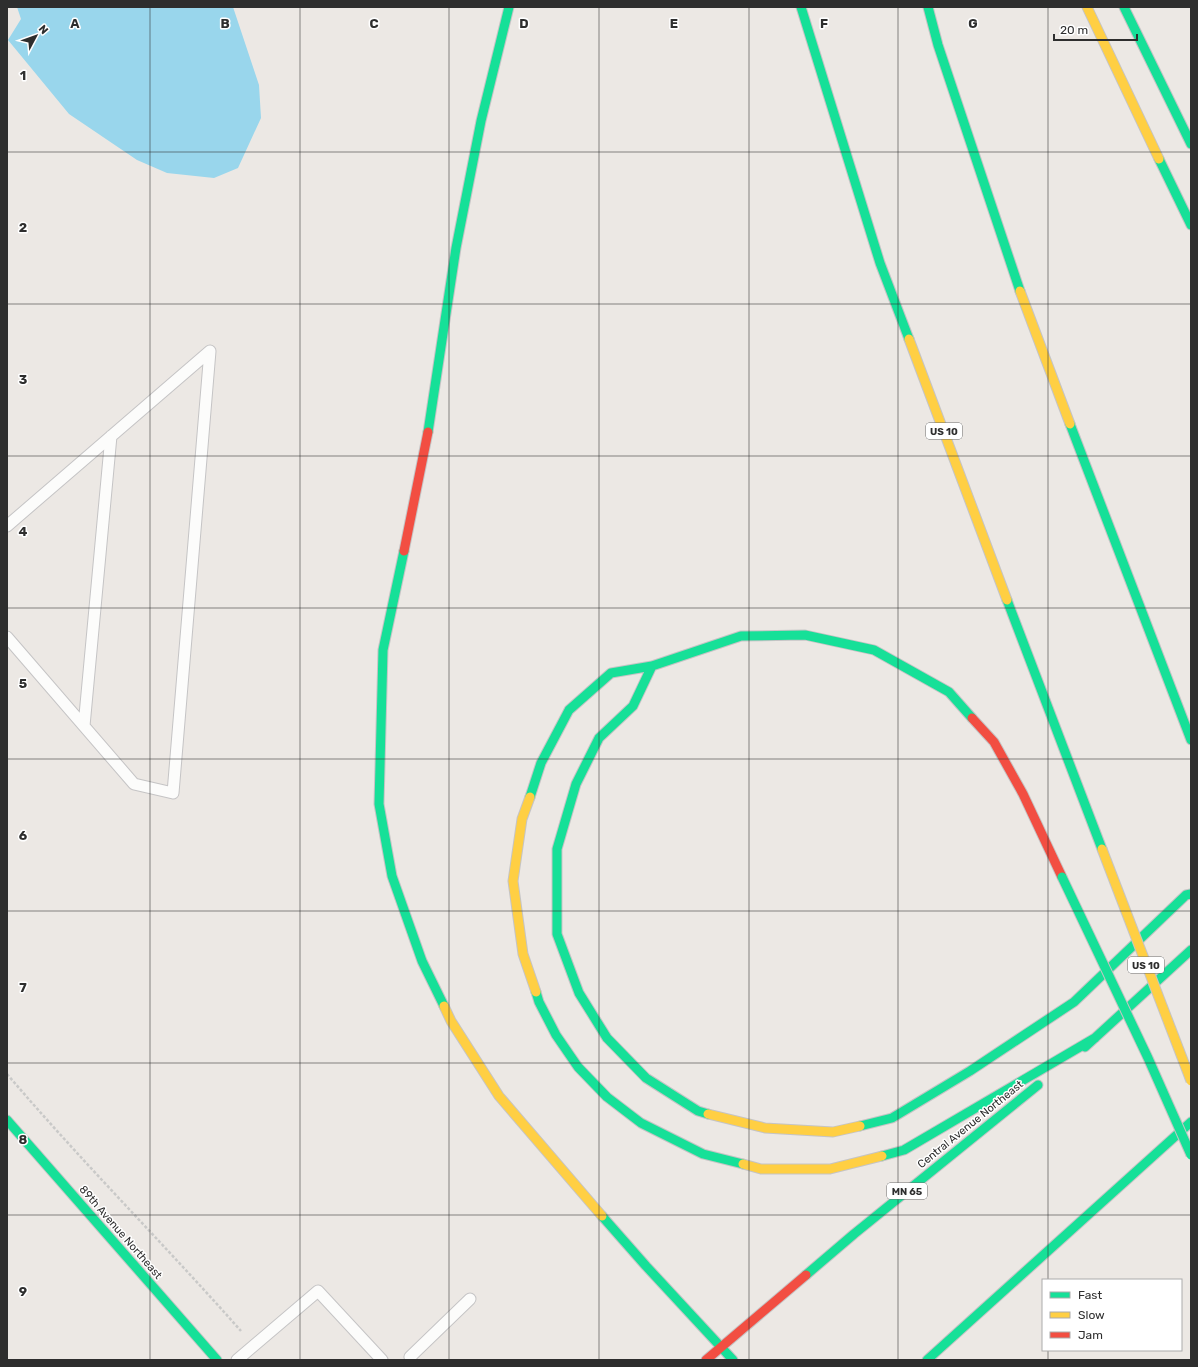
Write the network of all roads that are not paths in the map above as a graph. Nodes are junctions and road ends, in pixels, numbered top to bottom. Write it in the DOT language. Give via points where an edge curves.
graph roads {
  1 [pos="509,7"];
  2 [pos="801,7"];
  3 [pos="928,7"];
  4 [pos="1087,7"];
  5 [pos="1124,7"];
  6 [pos="1191,144"];
  7 [pos="1191,225"];
  8 [pos="111,436"];
  9 [pos="7,526"];
  10 [pos="7,637"];
  11 [pos="652,666"];
  12 [pos="84,726"];
  13 [pos="1191,740"];
  14 [pos="1191,894"];
  15 [pos="1191,950"];
  16 [pos="1095,1038"];
  17 [pos="1191,1081"];
  18 [pos="7,1120"];
  19 [pos="1191,1122"];
  20 [pos="1191,1155"];
  21 [pos="470,1299"];
  22 [pos="721,1346"];
  23 [pos="217,1360"];
  24 [pos="237,1360"];
  25 [pos="382,1360"];
  26 [pos="410,1360"];
  27 [pos="706,1360"];
  28 [pos="733,1360"];
  29 [pos="927,1360"];
  1 -- 22 [label="main road" via="481,121 456,248 426,444 383,650 379,804 392,876 422,961 451,1021 499,1096 646,1266"];
  2 -- 17 [label="main road, US 10, bridge" via="880,264"];
  3 -- 13 [label="main road" via="938,45 1027,311"];
  4 -- 7 [label="main road"];
  5 -- 6 [label="main road"];
  8 -- 9 [label="lane"];
  8 -- 12 [label="lane"];
  8 -- 12 [label="lane" via="210,351 173,793 134,784"];
  10 -- 12 [label="lane"];
  11 -- 14 [label="main road" via="633,706 599,738 576,784 557,849 557,934 579,993 606,1038 646,1078 698,1111 765,1128 833,1132 892,1118 970,1071 1074,1002 1186,895"];
  11 -- 16 [label="main road" via="611,673 569,710 541,763 522,819 513,881 523,954 538,1002 578,1067 607,1097 641,1123 702,1154 761,1169 830,1169 904,1150"];
  11 -- 20 [label="main road, bridge" via="741,636 805,635 874,650 949,692 994,742 1023,794"];
  15 -- 16 [label="main road, Central Avenue Northeast / MN 65"];
  16 -- 22 [label="main road, Central Avenue Northeast / MN 65"];
  18 -- 23 [label="main road, 89th Avenue Northeast"];
  19 -- 29 [label="main road"];
  21 -- 26 [label="lane" via="410,1357"];
  22 -- 27 [label="main road, Central Avenue Northeast / MN 65"];
  22 -- 28 [label="main road"];
  24 -- 25 [label="lane" via="318,1291"];
}
